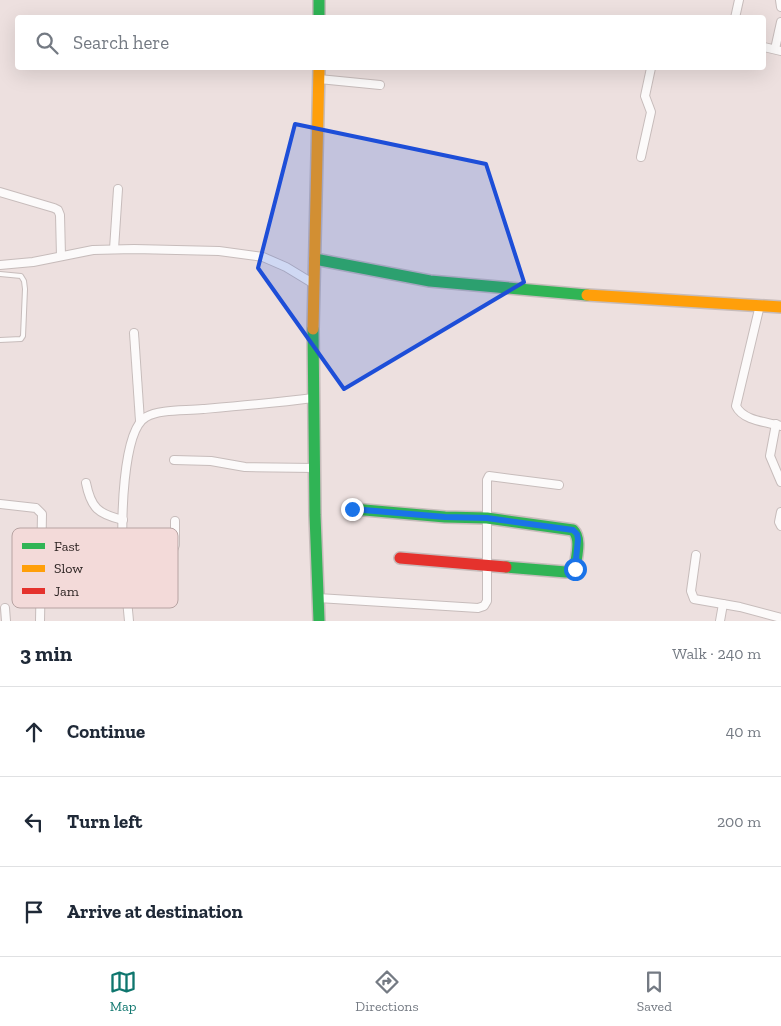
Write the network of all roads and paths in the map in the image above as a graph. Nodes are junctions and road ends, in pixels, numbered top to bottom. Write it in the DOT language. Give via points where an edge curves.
graph roads {
  1 [pos="319,0"];
  2 [pos="739,0"];
  3 [pos="780,0"];
  4 [pos="781,8"];
  5 [pos="319,15"];
  6 [pos="736,15"];
  7 [pos="781,22"];
  8 [pos="778,50"];
  9 [pos="651,70"];
  10 [pos="319,73"];
  11 [pos="380,85"];
  12 [pos="641,157"];
  13 [pos="118,189"];
  14 [pos="0,192"];
  15 [pos="114,249"];
  16 [pos="61,256"];
  17 [pos="315,259"];
  18 [pos="0,265"];
  19 [pos="0,274"];
  20 [pos="314,284"];
  21 [pos="760,305"];
  22 [pos="781,307"];
  23 [pos="134,333"];
  24 [pos="0,340"];
  25 [pos="313,398"];
  26 [pos="140,421"];
  27 [pos="779,425"];
  28 [pos="174,460"];
  29 [pos="314,468"];
  30 [pos="781,482"];
  31 [pos="86,483"];
  32 [pos="558,485"];
  33 [pos="0,504"];
  34 [pos="352,509"];
  35 [pos="781,512"];
  36 [pos="487,518"];
  37 [pos="123,520"];
  38 [pos="175,521"];
  39 [pos="781,526"];
  40 [pos="42,528"];
  41 [pos="123,528"];
  42 [pos="175,528"];
  43 [pos="696,555"];
  44 [pos="400,558"];
  45 [pos="487,565"];
  46 [pos="318,598"];
  47 [pos="723,604"];
  48 [pos="5,608"];
  49 [pos="40,608"];
  50 [pos="128,608"];
  51 [pos="781,618"];
  52 [pos="6,621"];
  53 [pos="40,621"];
  54 [pos="129,621"];
  55 [pos="319,621"];
  56 [pos="720,621"];
  1 -- 5 [label="main road"];
  2 -- 6 [label="street"];
  3 -- 4 [label="street"];
  7 -- 8 [label="street"];
  9 -- 12 [label="street" via="645,96 651,112"];
  10 -- 11 [label="street"];
  10 -- 17 [label="main road"];
  13 -- 15 [label="street"];
  14 -- 16 [label="street" via="58,210"];
  15 -- 16 [label="street"];
  15 -- 20 [label="street" via="241,253 263,257"];
  16 -- 18 [label="street"];
  17 -- 20 [label="main road"];
  17 -- 21 [label="main road" via="430,281 625,298"];
  19 -- 24 [label="lane" via="21,276 24,289 22,339"];
  20 -- 25 [label="main road"];
  21 -- 22 [label="main road"];
  21 -- 27 [label="street" via="736,406 744,415"];
  23 -- 26 [label="street"];
  25 -- 26 [label="street" via="163,412"];
  25 -- 29 [label="main road"];
  26 -- 37 [label="street" via="126,468"];
  27 -- 30 [label="street" via="770,456"];
  28 -- 29 [label="street" via="211,460 245,467"];
  29 -- 46 [label="main road"];
  31 -- 37 [label="street" via="92,504 99,511"];
  32 -- 36 [label="street" via="489,476"];
  33 -- 40 [label="street" via="36,508 42,514"];
  34 -- 36 [label="main road"];
  35 -- 39 [label="street"];
  36 -- 45 [label="street"];
  36 -- 45 [label="main road" via="573,530 578,539 576,564 572,571"];
  37 -- 41 [label="street"];
  38 -- 42 [label="street"];
  43 -- 47 [label="street" via="692,596 698,601"];
  44 -- 45 [label="main road"];
  45 -- 46 [label="street" via="487,601 478,608"];
  46 -- 55 [label="main road"];
  47 -- 51 [label="street"];
  47 -- 56 [label="street"];
  48 -- 52 [label="street"];
  49 -- 53 [label="street"];
  50 -- 54 [label="street"];
}
